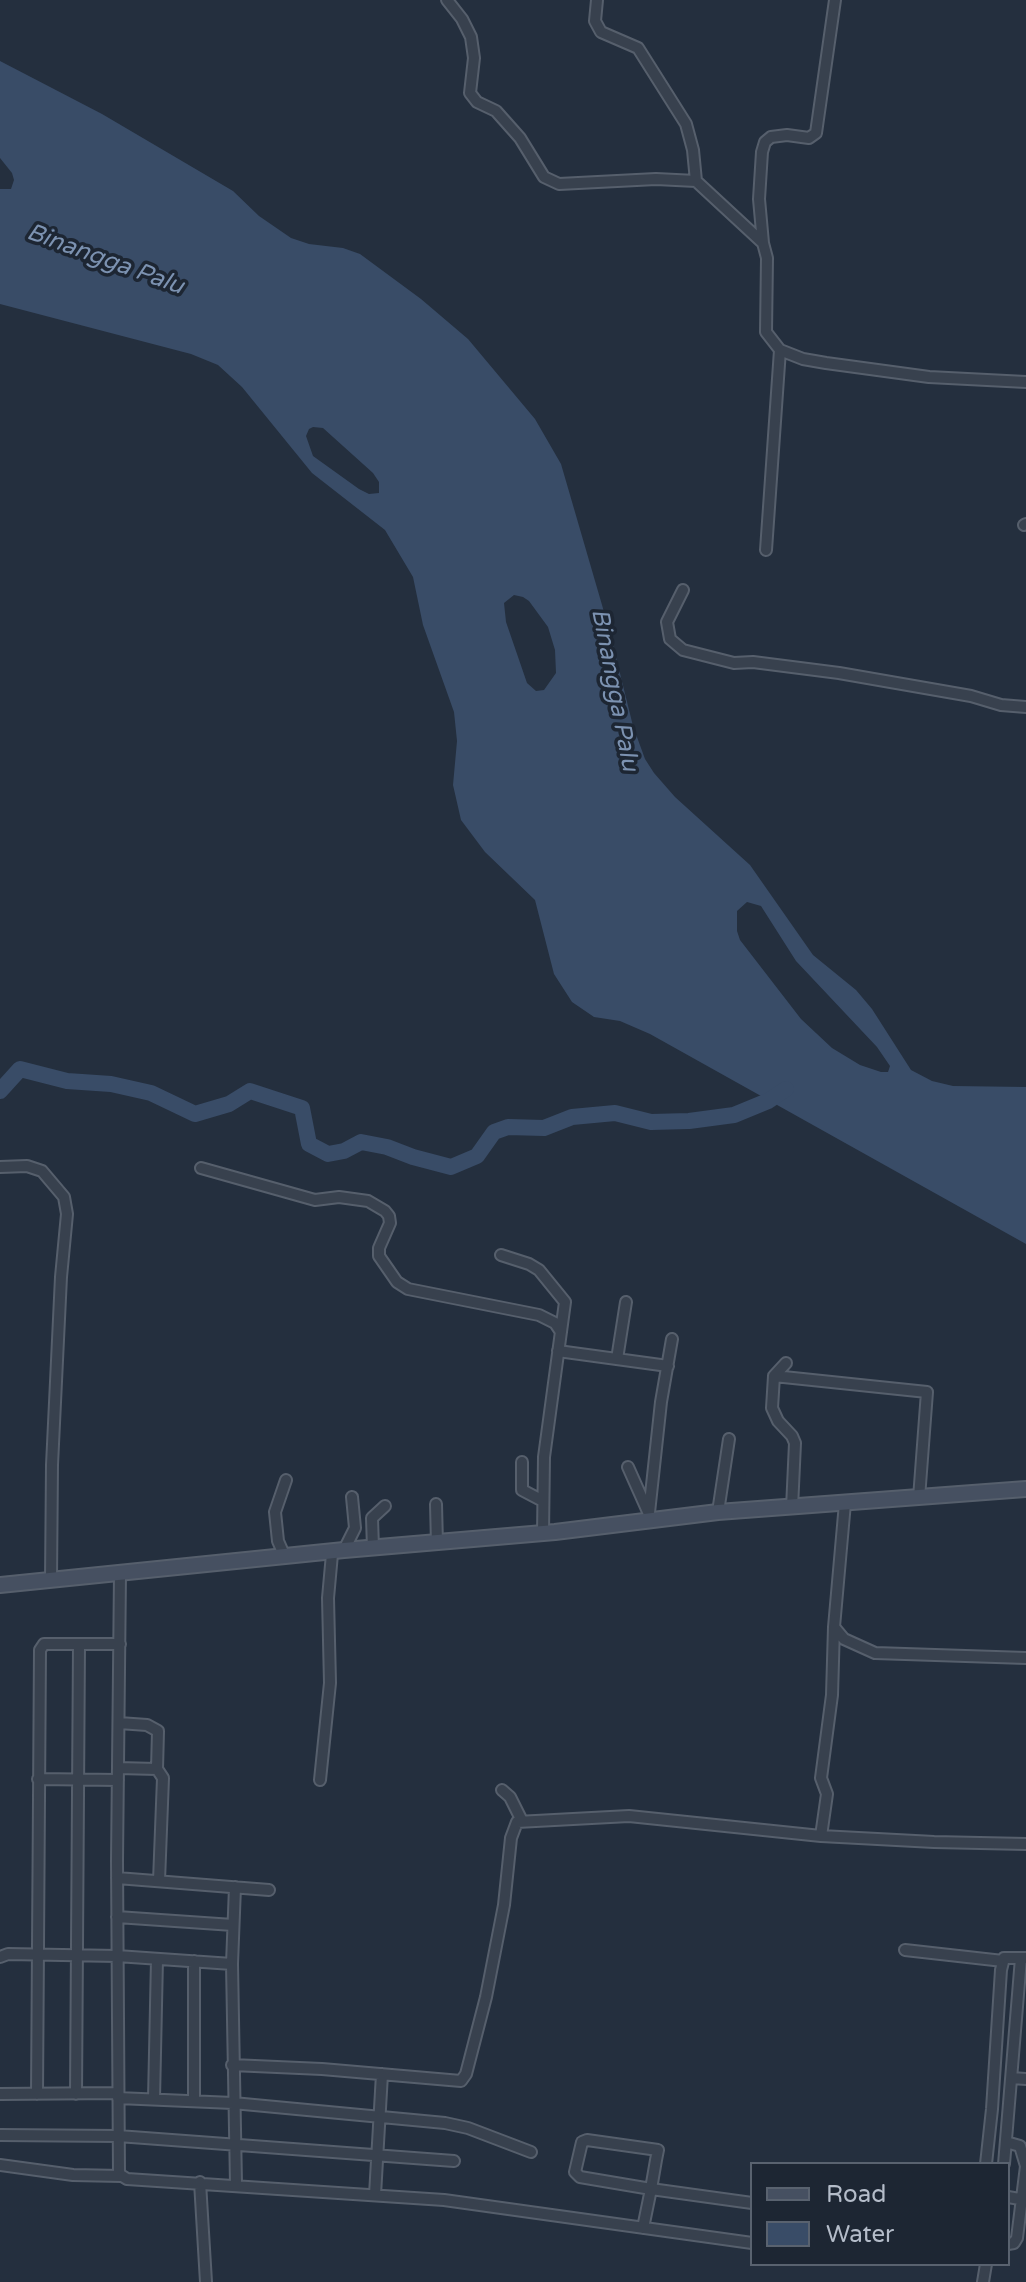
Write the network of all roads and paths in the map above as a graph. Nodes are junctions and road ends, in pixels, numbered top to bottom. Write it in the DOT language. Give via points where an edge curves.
graph roads {
  1 [pos="447,0"];
  2 [pos="597,0"];
  3 [pos="835,0"];
  4 [pos="696,181"];
  5 [pos="763,243"];
  6 [pos="780,350"];
  7 [pos="1026,382"];
  8 [pos="766,550"];
  9 [pos="683,590"];
  10 [pos="1026,707"];
  11 [pos="0,1167"];
  12 [pos="201,1168"];
  13 [pos="501,1255"];
  14 [pos="626,1302"];
  15 [pos="561,1332"];
  16 [pos="672,1339"];
  17 [pos="558,1351"];
  18 [pos="617,1359"];
  19 [pos="786,1363"];
  20 [pos="668,1366"];
  21 [pos="774,1376"];
  22 [pos="729,1439"];
  23 [pos="522,1462"];
  24 [pos="628,1467"];
  25 [pos="286,1480"];
  26 [pos="1026,1489"];
  27 [pos="352,1497"];
  28 [pos="919,1498"];
  29 [pos="543,1501"];
  30 [pos="845,1503"];
  31 [pos="436,1504"];
  32 [pos="385,1506"];
  33 [pos="792,1508"];
  34 [pos="718,1512"];
  35 [pos="648,1518"];
  36 [pos="543,1534"];
  37 [pos="437,1544"];
  38 [pos="373,1548"];
  39 [pos="338,1552"];
  40 [pos="285,1557"];
  41 [pos="120,1574"];
  42 [pos="51,1580"];
  43 [pos="0,1585"];
  44 [pos="834,1627"];
  45 [pos="79,1644"];
  46 [pos="120,1644"];
  47 [pos="1026,1658"];
  48 [pos="119,1723"];
  49 [pos="118,1768"];
  50 [pos="157,1769"];
  51 [pos="38,1779"];
  52 [pos="78,1779"];
  53 [pos="118,1780"];
  54 [pos="320,1780"];
  55 [pos="502,1790"];
  56 [pos="522,1821"];
  57 [pos="821,1836"];
  58 [pos="1026,1844"];
  59 [pos="117,1878"];
  60 [pos="159,1881"];
  61 [pos="235,1887"];
  62 [pos="269,1890"];
  63 [pos="117,1917"];
  64 [pos="233,1925"];
  65 [pos="905,1950"];
  66 [pos="36,1955"];
  67 [pos="77,1955"];
  68 [pos="117,1956"];
  69 [pos="0,1957"];
  70 [pos="1023,1958"];
  71 [pos="157,1959"];
  72 [pos="194,1961"];
  73 [pos="1003,1961"];
  74 [pos="232,1964"];
  75 [pos="232,2065"];
  76 [pos="382,2074"];
  77 [pos="1012,2078"];
  78 [pos="1026,2079"];
  79 [pos="0,2094"];
  80 [pos="37,2094"];
  81 [pos="76,2094"];
  82 [pos="118,2096"];
  83 [pos="154,2099"];
  84 [pos="194,2101"];
  85 [pos="233,2103"];
  86 [pos="380,2116"];
  87 [pos="0,2135"];
  88 [pos="118,2136"];
  89 [pos="1006,2142"];
  90 [pos="234,2145"];
  91 [pos="531,2152"];
  92 [pos="377,2154"];
  93 [pos="454,2161"];
  94 [pos="986,2162"];
  95 [pos="1004,2162"];
  96 [pos="0,2165"];
  97 [pos="1026,2166"];
  98 [pos="121,2176"];
  99 [pos="200,2182"];
  100 [pos="236,2184"];
  101 [pos="651,2189"];
  102 [pos="375,2195"];
  103 [pos="1024,2199"];
  104 [pos="750,2203"];
  105 [pos="643,2228"];
  106 [pos="750,2243"];
  107 [pos="1010,2244"];
  108 [pos="206,2282"];
  1 -- 4 [label="street" via="471,37 470,93 496,111 549,181"];
  2 -- 4 [label="street" via="595,21 601,32 638,48 686,124"];
  3 -- 5 [label="street" via="816,133 809,138 771,137 762,152"];
  4 -- 5 [label="street"];
  5 -- 6 [label="street" via="766,332"];
  6 -- 7 [label="street" via="803,359 929,377"];
  6 -- 8 [label="street"];
  9 -- 10 [label="street" via="667,622 670,639 683,650 734,663 854,675"];
  11 -- 42 [label="street" via="42,1171 64,1197 67,1214"];
  12 -- 15 [label="street" via="315,1200 368,1201 389,1216 379,1256 397,1282 408,1289 539,1315"];
  13 -- 15 [label="street" via="529,1264 563,1297"];
  14 -- 18 [label="street"];
  15 -- 17 [label="street"];
  16 -- 20 [label="street"];
  17 -- 18 [label="street"];
  17 -- 29 [label="street"];
  18 -- 20 [label="street"];
  19 -- 21 [label="street"];
  20 -- 35 [label="street"];
  21 -- 28 [label="street" via="927,1392"];
  21 -- 33 [label="street" via="773,1414 795,1443"];
  22 -- 34 [label="street"];
  23 -- 29 [label="street" via="522,1490"];
  24 -- 35 [label="street"];
  25 -- 40 [label="street" via="275,1512"];
  26 -- 28 [label="main road"];
  27 -- 39 [label="street" via="355,1528"];
  28 -- 30 [label="main road"];
  29 -- 36 [label="street"];
  30 -- 33 [label="main road"];
  30 -- 44 [label="street"];
  31 -- 37 [label="street"];
  32 -- 38 [label="street" via="372,1518"];
  33 -- 34 [label="main road"];
  34 -- 35 [label="main road"];
  35 -- 36 [label="main road"];
  36 -- 37 [label="main road"];
  37 -- 38 [label="main road"];
  38 -- 39 [label="main road"];
  39 -- 40 [label="main road"];
  39 -- 54 [label="street" via="328,1598 330,1690"];
  40 -- 41 [label="main road"];
  41 -- 42 [label="main road"];
  41 -- 46 [label="street"];
  42 -- 43 [label="main road"];
  44 -- 47 [label="street" via="844,1639 875,1653"];
  44 -- 57 [label="street"];
  45 -- 46 [label="street"];
  45 -- 51 [label="street" via="44,1644 40,1650"];
  45 -- 52 [label="street"];
  46 -- 48 [label="street"];
  48 -- 49 [label="street"];
  48 -- 50 [label="street" via="158,1731"];
  49 -- 50 [label="street"];
  49 -- 53 [label="street"];
  50 -- 60 [label="street" via="163,1778"];
  51 -- 52 [label="street"];
  51 -- 66 [label="street"];
  52 -- 53 [label="street"];
  52 -- 67 [label="street"];
  53 -- 59 [label="street"];
  55 -- 56 [label="street"];
  56 -- 57 [label="street" via="629,1816"];
  56 -- 76 [label="street" via="512,1830 504,1905 464,2078 454,2083"];
  57 -- 58 [label="street"];
  59 -- 60 [label="street"];
  59 -- 63 [label="street"];
  60 -- 61 [label="street"];
  61 -- 62 [label="street"];
  61 -- 64 [label="street"];
  63 -- 64 [label="street"];
  63 -- 68 [label="street"];
  64 -- 74 [label="street"];
  65 -- 73 [label="street"];
  66 -- 67 [label="street"];
  66 -- 69 [label="street"];
  66 -- 80 [label="street"];
  67 -- 68 [label="street"];
  67 -- 81 [label="street"];
  68 -- 71 [label="street"];
  68 -- 82 [label="street"];
  70 -- 73 [label="street"];
  70 -- 77 [label="street"];
  71 -- 72 [label="street"];
  71 -- 83 [label="street"];
  72 -- 74 [label="street"];
  72 -- 84 [label="street"];
  73 -- 94 [label="street"];
  74 -- 75 [label="street"];
  75 -- 76 [label="street"];
  75 -- 85 [label="street"];
  76 -- 86 [label="street"];
  77 -- 78 [label="street"];
  77 -- 89 [label="street"];
  79 -- 80 [label="street"];
  80 -- 81 [label="street"];
  81 -- 82 [label="street"];
  82 -- 83 [label="street"];
  82 -- 88 [label="street"];
  83 -- 84 [label="street"];
  84 -- 85 [label="street"];
  85 -- 86 [label="street"];
  85 -- 90 [label="street"];
  86 -- 91 [label="street" via="468,2128"];
  86 -- 92 [label="street"];
  87 -- 88 [label="street"];
  88 -- 90 [label="street"];
  88 -- 98 [label="street"];
  89 -- 95 [label="street"];
  89 -- 97 [label="street" via="1020,2146"];
  90 -- 92 [label="street"];
  90 -- 100 [label="street"];
  92 -- 93 [label="street"];
  92 -- 102 [label="street"];
  96 -- 98 [label="street"];
  97 -- 103 [label="street"];
  98 -- 99 [label="street"];
  99 -- 100 [label="street"];
  99 -- 108 [label="street"];
  100 -- 102 [label="street"];
  101 -- 101 [label="street" via="658,2150 582,2142 577,2175"];
  101 -- 104 [label="street"];
  101 -- 105 [label="street"];
  102 -- 105 [label="street"];
  103 -- 107 [label="street" via="1017,2238"];
  105 -- 106 [label="street"];
}
